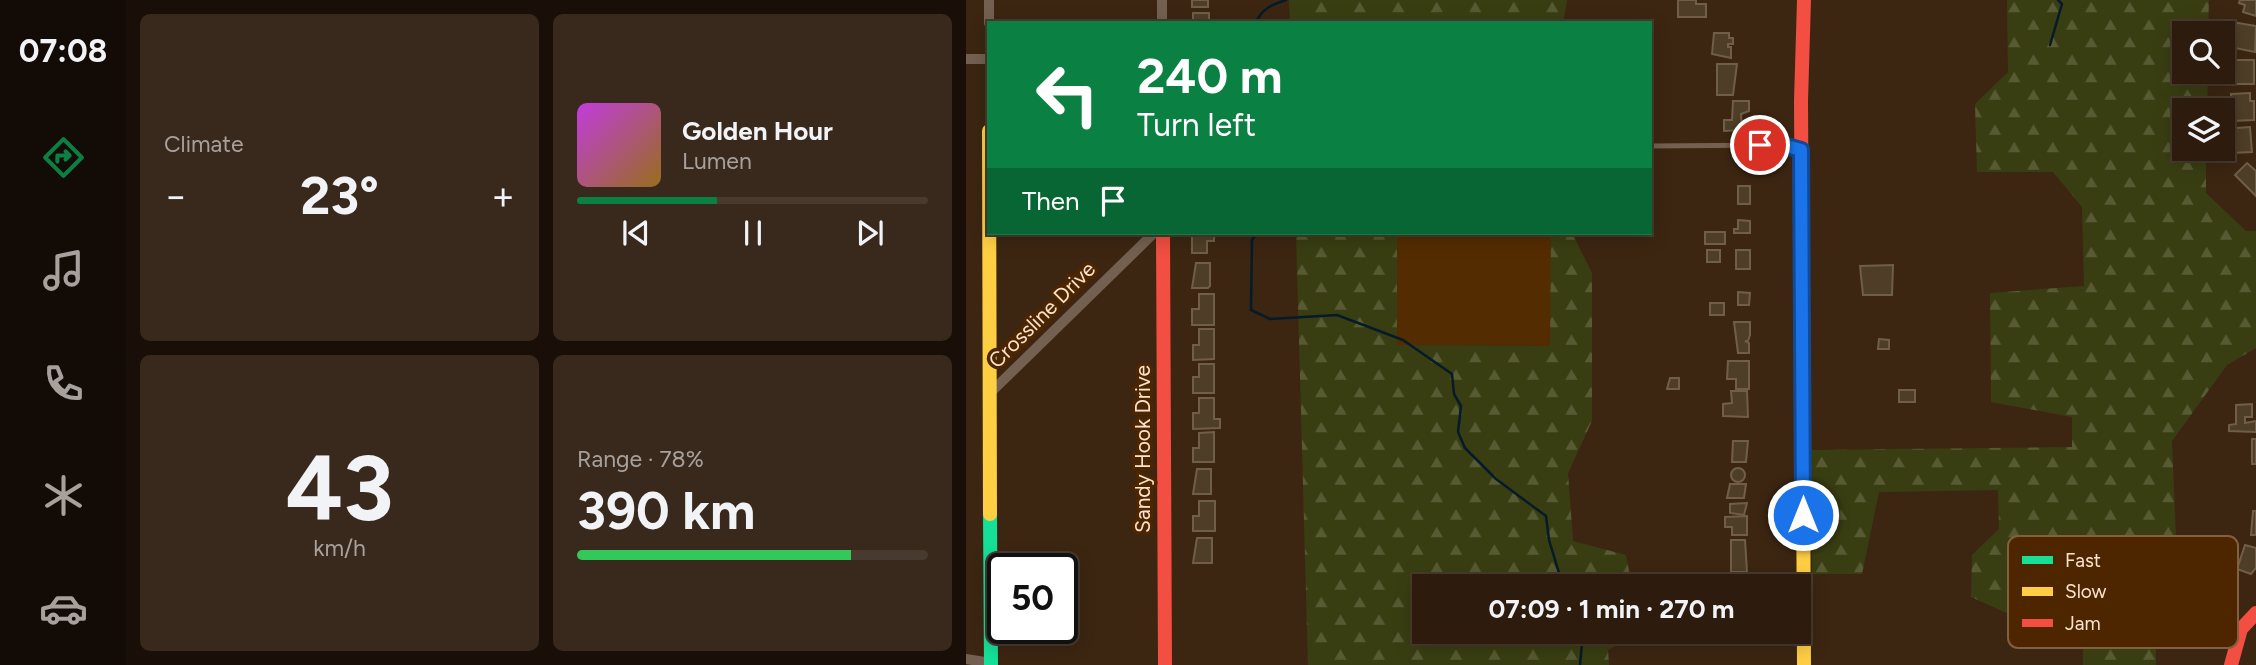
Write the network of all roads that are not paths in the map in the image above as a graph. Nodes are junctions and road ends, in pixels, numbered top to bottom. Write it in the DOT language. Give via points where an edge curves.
graph roads {
  1 [pos="989,0"];
  2 [pos="1162,0"];
  3 [pos="1804,0"];
  4 [pos="989,21"];
  5 [pos="1163,21"];
  6 [pos="966,59"];
  7 [pos="987,59"];
  8 [pos="1652,146"];
  9 [pos="1801,150"];
  10 [pos="989,235"];
  11 [pos="1152,235"];
  12 [pos="1163,235"];
  13 [pos="988,396"];
  14 [pos="2256,613"];
  15 [pos="2238,640"];
  16 [pos="2236,648"];
  17 [pos="966,659"];
  18 [pos="991,664"];
  19 [pos="1165,665"];
  20 [pos="1804,665"];
  21 [pos="2231,665"];
  1 -- 4 [label="street"];
  2 -- 5 [label="street"];
  3 -- 9 [label="street"];
  6 -- 7 [label="street"];
  8 -- 9 [label="lane" via="1783,145"];
  9 -- 20 [label="street"];
  10 -- 13 [label="street"];
  11 -- 13 [label="street, Crossline Drive"];
  12 -- 19 [label="street, Sandy Hook Drive"];
  13 -- 18 [label="street"];
  14 -- 15 [label="street" via="2241,629"];
  16 -- 21 [label="street"];
  17 -- 18 [label="street"];
}
